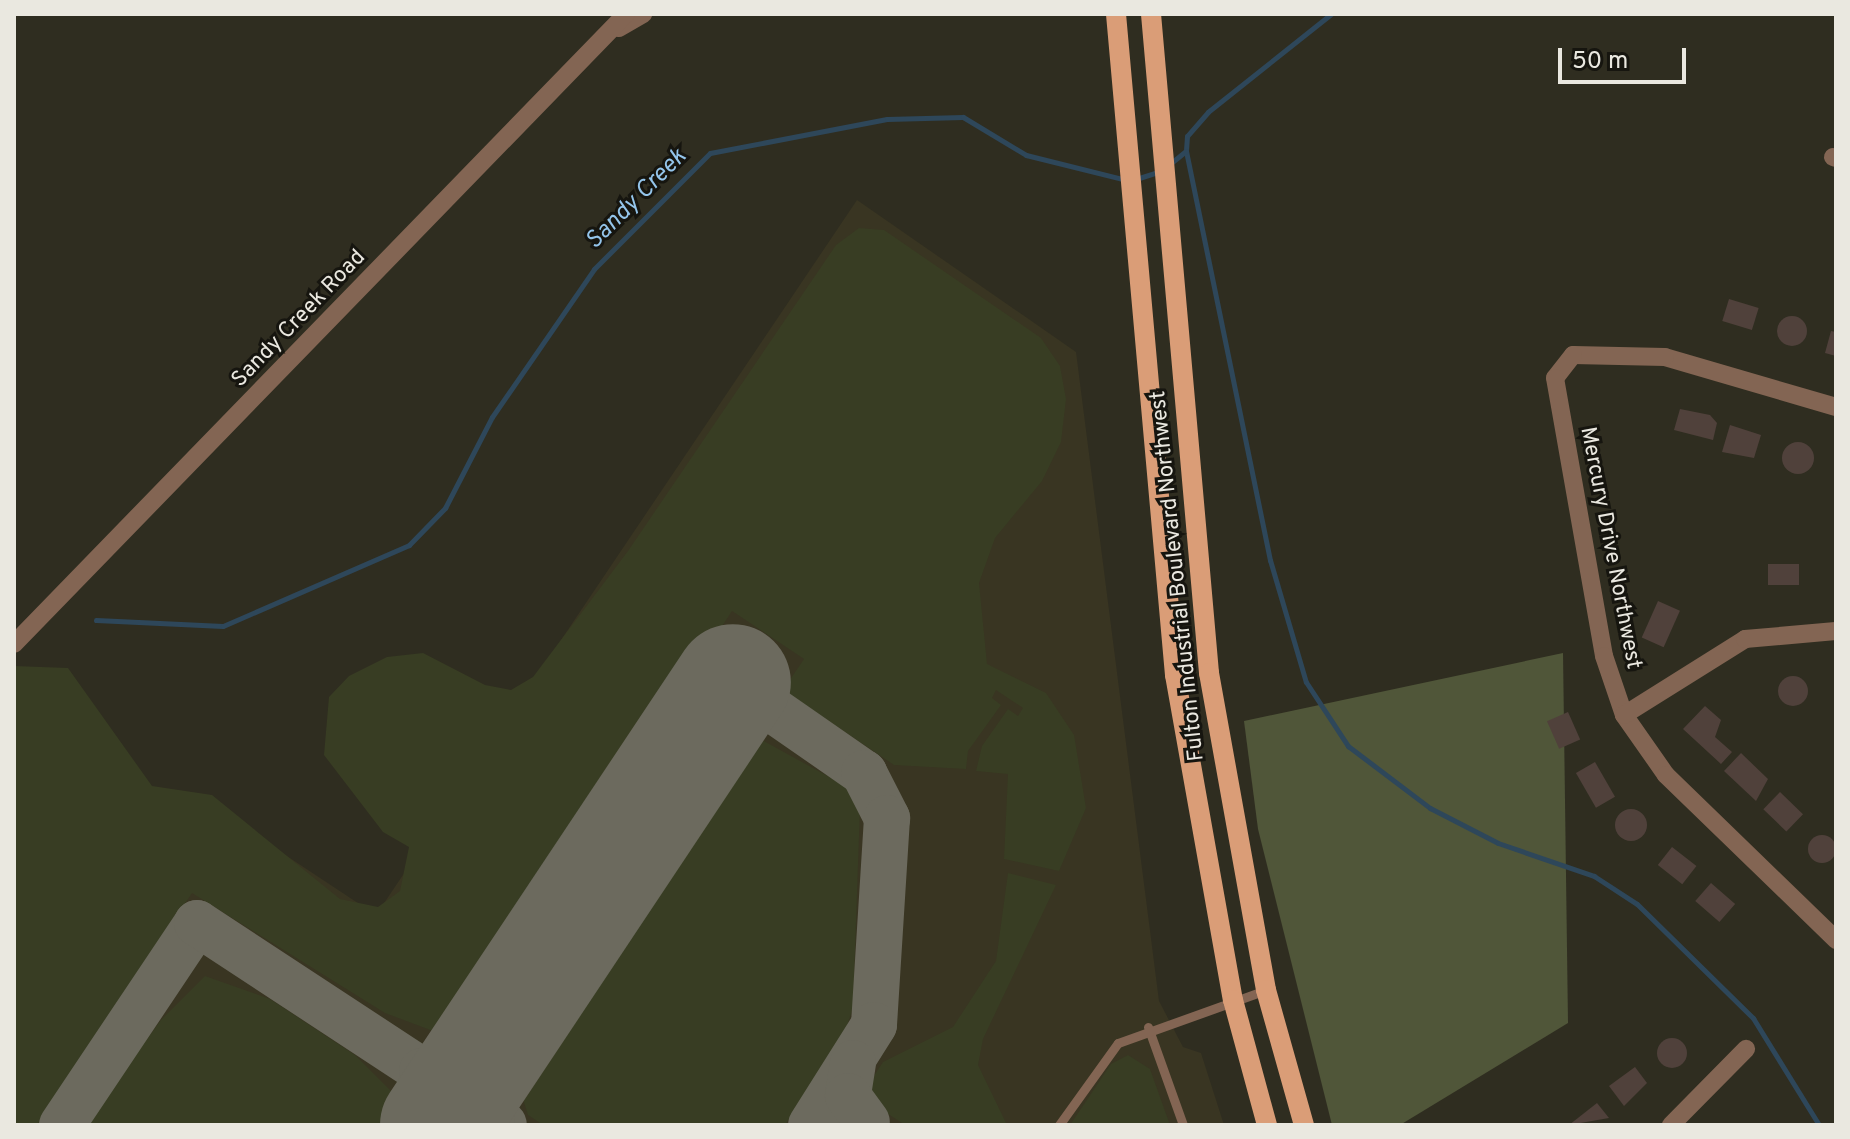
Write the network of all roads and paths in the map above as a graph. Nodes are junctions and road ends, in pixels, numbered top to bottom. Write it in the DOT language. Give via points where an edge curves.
graph roads {
  1 [pos="643,14"];
  2 [pos="1116,14"];
  3 [pos="1151,14"];
  4 [pos="622,21"];
  5 [pos="1836,407"];
  6 [pos="1836,631"];
  7 [pos="14,644"];
  8 [pos="1624,715"];
  9 [pos="1836,940"];
  10 [pos="1266,990"];
  11 [pos="1233,1000"];
  12 [pos="1148,1027"];
  13 [pos="1746,1049"];
  14 [pos="1673,1124"];
  15 [pos="1059,1125"];
  16 [pos="1183,1125"];
  17 [pos="1267,1125"];
  18 [pos="1304,1125"];
  1 -- 4 [label="street, Sandy Creek Road"];
  2 -- 11 [label="main road, Fulton Industrial Boulevard Northwest" via="1175,675"];
  3 -- 10 [label="main road, Fulton Industrial Boulevard Northwest" via="1209,673"];
  4 -- 7 [label="street, Sandy Creek Road"];
  5 -- 8 [label="street, Mercury Drive Northwest" via="1665,357 1573,355 1559,366 1555,378 1604,656"];
  6 -- 8 [label="street" via="1745,639"];
  8 -- 9 [label="street, Mercury Drive Northwest" via="1666,775"];
  10 -- 11 [label="lane"];
  10 -- 18 [label="main road, Fulton Industrial Boulevard Northwest"];
  11 -- 12 [label="lane"];
  11 -- 17 [label="main road, Fulton Industrial Boulevard Northwest"];
  12 -- 15 [label="lane" via="1100,1063"];
  12 -- 16 [label="lane"];
  13 -- 14 [label="street"];
}
